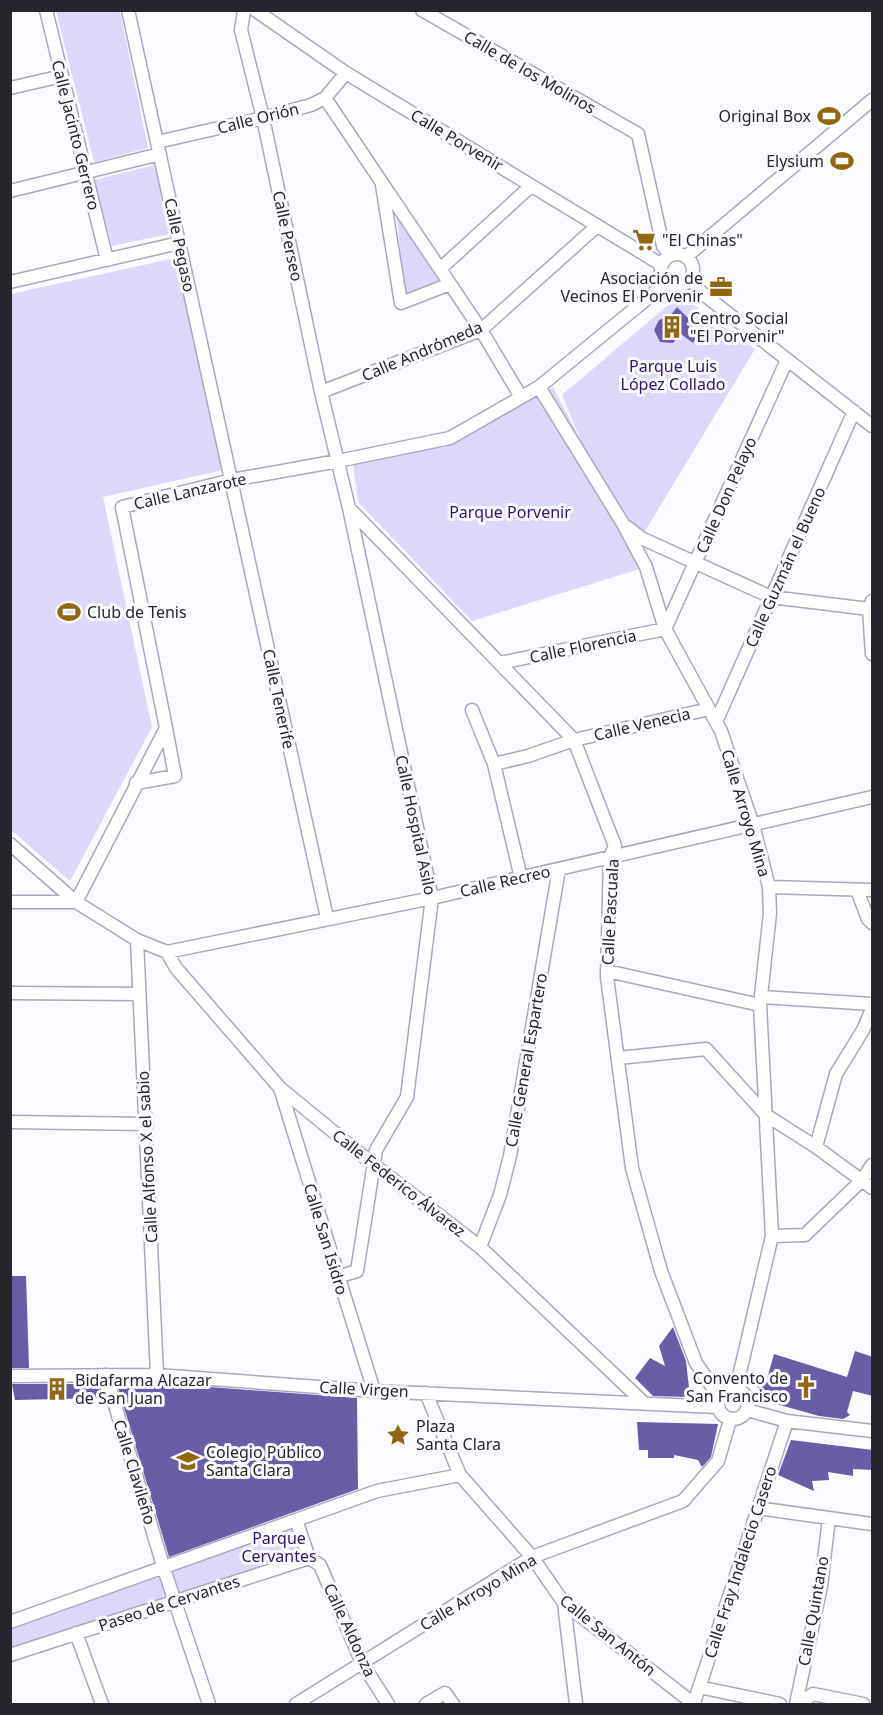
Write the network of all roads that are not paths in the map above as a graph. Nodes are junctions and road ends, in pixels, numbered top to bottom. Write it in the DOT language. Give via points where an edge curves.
graph roads {
  1 [pos="46,10"];
  2 [pos="128,10"];
  3 [pos="244,10"];
  4 [pos="255,10"];
  5 [pos="423,10"];
  6 [pos="346,73"];
  7 [pos="62,76"];
  8 [pos="10,88"];
  9 [pos="325,98"];
  10 [pos="873,100"];
  11 [pos="263,118"];
  12 [pos="159,148"];
  13 [pos="85,173"];
  14 [pos="381,181"];
  15 [pos="531,186"];
  16 [pos="10,191"];
  17 [pos="597,226"];
  18 [pos="179,243"];
  19 [pos="687,256"];
  20 [pos="106,260"];
  21 [pos="666,260"];
  22 [pos="440,269"];
  23 [pos="691,280"];
  24 [pos="10,282"];
  25 [pos="666,282"];
  26 [pos="450,284"];
  27 [pos="481,330"];
  28 [pos="787,360"];
  29 [pos="539,387"];
  30 [pos="321,392"];
  31 [pos="521,396"];
  32 [pos="854,411"];
  33 [pos="873,426"];
  34 [pos="338,461"];
  35 [pos="232,480"];
  36 [pos="349,508"];
  37 [pos="622,522"];
  38 [pos="696,563"];
  39 [pos="771,597"];
  40 [pos="871,605"];
  41 [pos="665,629"];
  42 [pos="873,654"];
  43 [pos="500,663"];
  44 [pos="709,709"];
  45 [pos="472,710"];
  46 [pos="716,722"];
  47 [pos="166,728"];
  48 [pos="574,740"];
  49 [pos="494,764"];
  50 [pos="136,783"];
  51 [pos="873,797"];
  52 [pos="753,825"];
  53 [pos="10,844"];
  54 [pos="610,858"];
  55 [pos="560,869"];
  56 [pos="521,878"];
  57 [pos="769,887"];
  58 [pos="857,890"];
  59 [pos="873,890"];
  60 [pos="432,898"];
  61 [pos="10,902"];
  62 [pos="76,902"];
  63 [pos="327,918"];
  64 [pos="873,923"];
  65 [pos="137,940"];
  66 [pos="167,952"];
  67 [pos="607,971"];
  68 [pos="10,993"];
  69 [pos="139,994"];
  70 [pos="761,1001"];
  71 [pos="873,1006"];
  72 [pos="618,1058"];
  73 [pos="280,1088"];
  74 [pos="766,1115"];
  75 [pos="10,1122"];
  76 [pos="147,1124"];
  77 [pos="816,1147"];
  78 [pos="374,1165"];
  79 [pos="873,1165"];
  80 [pos="862,1180"];
  81 [pos="873,1188"];
  82 [pos="772,1236"];
  83 [pos="480,1247"];
  84 [pos="338,1277"];
  85 [pos="106,1375"];
  86 [pos="157,1375"];
  87 [pos="10,1376"];
  88 [pos="736,1389"];
  89 [pos="374,1391"];
  90 [pos="426,1393"];
  91 [pos="718,1402"];
  92 [pos="644,1403"];
  93 [pos="747,1410"];
  94 [pos="730,1420"];
  95 [pos="787,1421"];
  96 [pos="873,1431"];
  97 [pos="460,1475"];
  98 [pos="757,1508"];
  99 [pos="828,1518"];
  100 [pos="296,1520"];
  101 [pos="873,1524"];
  102 [pos="532,1557"];
  103 [pos="309,1558"];
  104 [pos="164,1569"];
  105 [pos="176,1601"];
  106 [pos="564,1603"];
  107 [pos="10,1622"];
  108 [pos="76,1633"];
  109 [pos="10,1655"];
  110 [pos="363,1663"];
  111 [pos="699,1688"];
  112 [pos="102,1704"];
  113 [pos="209,1704"];
  114 [pos="296,1704"];
  115 [pos="388,1704"];
  116 [pos="426,1704"];
  117 [pos="453,1704"];
  118 [pos="576,1704"];
  119 [pos="694,1704"];
  120 [pos="780,1704"];
  121 [pos="797,1704"];
  122 [pos="863,1704"];
  1 -- 7 [label="street, Calle Jacinto Gerrero"];
  2 -- 12 [label="street, Calle Pegaso"];
  3 -- 11 [label="street, Calle Perseo" via="241,30"];
  4 -- 6 [label="street, Calle Porvenir"];
  5 -- 21 [label="street, Calle de los Molinos" via="638,134"];
  6 -- 9 [label="street, Calle Orión"];
  6 -- 15 [label="street, Calle Porvenir"];
  7 -- 8 [label="street"];
  7 -- 13 [label="street, Calle Jacinto Gerrero"];
  9 -- 11 [label="street, Calle Orión"];
  9 -- 14 [label="street"];
  10 -- 19 [label="street"];
  11 -- 12 [label="street, Calle Orión"];
  11 -- 30 [label="street, Calle Perseo"];
  12 -- 13 [label="street, Calle Orión"];
  12 -- 18 [label="street, Calle Pegaso"];
  13 -- 16 [label="street, Calle Orión"];
  13 -- 20 [label="street, Calle Jacinto Gerrero"];
  14 -- 22 [label="street"];
  14 -- 26 [label="street" via="401,303"];
  15 -- 17 [label="street, Calle Porvenir"];
  15 -- 22 [label="street"];
  17 -- 21 [label="street, Calle Porvenir"];
  17 -- 27 [label="street, Calle Andrómeda"];
  18 -- 20 [label="street"];
  18 -- 35 [label="street, Calle Pegaso"];
  19 -- 21 [label="street" via="676,253"];
  19 -- 23 [label="street" via="694,267"];
  20 -- 24 [label="street"];
  21 -- 25 [label="street"];
  22 -- 26 [label="street"];
  23 -- 25 [label="street" via="682,286"];
  23 -- 28 [label="street"];
  25 -- 29 [label="street, Calle Lanzarote"];
  26 -- 27 [label="street"];
  27 -- 30 [label="street, Calle Andrómeda"];
  27 -- 31 [label="street"];
  28 -- 32 [label="street"];
  28 -- 38 [label="street, Calle Don Pelayo"];
  29 -- 31 [label="street, Calle Lanzarote"];
  29 -- 37 [label="street, Calle Arroyo Mina"];
  30 -- 34 [label="street, Calle Perseo"];
  31 -- 34 [label="street, Calle Lanzarote" via="450,438"];
  32 -- 33 [label="street"];
  32 -- 39 [label="street, Calle Guzmán el Bueno"];
  34 -- 35 [label="street, Calle Lanzarote"];
  34 -- 36 [label="street, Calle Hospital Asilo"];
  35 -- 47 [label="street, Calle Lanzarote" via="122,507"];
  35 -- 63 [label="street, Calle Tenerife"];
  36 -- 43 [label="street, Calle Pascuala"];
  36 -- 60 [label="street, Calle Hospital Asilo"];
  37 -- 38 [label="street" via="641,538"];
  37 -- 41 [label="street, Calle Arroyo Mina" via="646,567"];
  38 -- 39 [label="street"];
  38 -- 41 [label="street, Calle Don Pelayo"];
  39 -- 40 [label="street"];
  39 -- 46 [label="street, Calle Guzmán el Bueno"];
  40 -- 42 [label="street"];
  41 -- 43 [label="street, Calle Florencia"];
  41 -- 44 [label="street, Calle Arroyo Mina"];
  43 -- 48 [label="street, Calle Pascuala"];
  44 -- 46 [label="street, Calle Arroyo Mina"];
  44 -- 48 [label="street, Calle Venecia"];
  45 -- 49 [label="street"];
  46 -- 52 [label="street, Calle Arroyo Mina"];
  47 -- 50 [label="street"];
  47 -- 50 [label="street, Calle Lanzarote" via="175,776"];
  48 -- 49 [label="street, Calle Venecia"];
  48 -- 54 [label="street, Calle Pascuala" via="615,846"];
  49 -- 56 [label="street"];
  50 -- 62 [label="street"];
  51 -- 52 [label="street, Calle Recreo"];
  52 -- 54 [label="street, Calle Recreo"];
  52 -- 57 [label="street, Calle Arroyo Mina"];
  53 -- 62 [label="street"];
  54 -- 55 [label="street, Calle Recreo"];
  54 -- 67 [label="street, Calle Pascuala"];
  55 -- 56 [label="street, Calle Recreo"];
  55 -- 83 [label="street, Calle General Espartero" via="510,1156"];
  56 -- 60 [label="street, Calle Recreo"];
  57 -- 58 [label="street"];
  57 -- 70 [label="street, Calle Arroyo Mina"];
  58 -- 59 [label="street"];
  58 -- 64 [label="street"];
  60 -- 63 [label="street, Calle Recreo"];
  60 -- 78 [label="street, Calle Hospital Asilo" via="407,1097 376,1150"];
  61 -- 62 [label="street"];
  62 -- 65 [label="street"];
  63 -- 66 [label="street, Calle Recreo"];
  65 -- 66 [label="street"];
  65 -- 69 [label="street, Calle Alfonso X el sabio"];
  66 -- 73 [label="street, Calle Federico Álvarez" via="176,968"];
  67 -- 70 [label="street"];
  67 -- 72 [label="street, Calle Pascuala"];
  68 -- 69 [label="street"];
  69 -- 76 [label="street, Calle Alfonso X el sabio"];
  70 -- 71 [label="street"];
  70 -- 74 [label="street, Calle Arroyo Mina"];
  71 -- 77 [label="street" via="836,1074"];
  72 -- 74 [label="street" via="706,1049"];
  72 -- 91 [label="street, Calle Pascuala" via="632,1168 661,1271 696,1363"];
  73 -- 78 [label="street, Calle Federico Álvarez"];
  73 -- 84 [label="street, Calle San Isidro"];
  74 -- 77 [label="street"];
  74 -- 82 [label="street, Calle Arroyo Mina"];
  75 -- 76 [label="street"];
  76 -- 86 [label="street, Calle Alfonso X el sabio"];
  77 -- 80 [label="street"];
  78 -- 83 [label="street, Calle Federico Álvarez"];
  78 -- 84 [label="street, Calle Hospital Asilo" via="357,1271"];
  79 -- 80 [label="street"];
  80 -- 81 [label="street"];
  80 -- 82 [label="street" via="805,1235"];
  82 -- 88 [label="street, Calle Arroyo Mina"];
  83 -- 92 [label="street, Calle Federico Álvarez"];
  84 -- 89 [label="street, Calle San Isidro"];
  85 -- 86 [label="street, Calle Virgen"];
  85 -- 87 [label="street, Calle Virgen"];
  85 -- 104 [label="street, Calle Clavileño"];
  86 -- 89 [label="street, Calle Virgen"];
  88 -- 91 [label="street" via="726,1390"];
  88 -- 93 [label="street" via="745,1395"];
  89 -- 90 [label="street, Calle Virgen"];
  90 -- 92 [label="street, Calle Virgen"];
  90 -- 97 [label="street"];
  91 -- 92 [label="street, Calle Virgen"];
  91 -- 94 [label="street" via="722,1415"];
  93 -- 94 [label="street" via="741,1418"];
  93 -- 95 [label="street"];
  94 -- 102 [label="street, Calle Arroyo Mina" via="718,1461 683,1501"];
  95 -- 96 [label="street"];
  95 -- 98 [label="street, Calle Fray Indalecio Casero"];
  97 -- 100 [label="street" via="377,1491"];
  97 -- 102 [label="street, Calle San Antón"];
  98 -- 99 [label="street"];
  98 -- 111 [label="street, Calle Fray Indalecio Casero"];
  99 -- 101 [label="street"];
  99 -- 121 [label="street, Calle Quintano" via="820,1586"];
  100 -- 103 [label="street"];
  100 -- 104 [label="street, Paseo de Cervantes"];
  102 -- 106 [label="street, Calle San Antón"];
  102 -- 110 [label="street, Calle Arroyo Mina"];
  103 -- 105 [label="street, Paseo de Cervantes"];
  103 -- 110 [label="street, Calle Aldonza" via="320,1565"];
  104 -- 105 [label="street, Calle Clavileño"];
  104 -- 107 [label="street, Paseo de Cervantes"];
  105 -- 108 [label="street, Paseo de Cervantes"];
  105 -- 113 [label="street, Calle Clavileño"];
  106 -- 118 [label="street"];
  106 -- 119 [label="street, Calle San Antón"];
  108 -- 109 [label="street, Paseo de Cervantes"];
  108 -- 112 [label="street"];
  110 -- 114 [label="street, Calle Arroyo Mina"];
  110 -- 115 [label="street, Calle Aldonza"];
  111 -- 119 [label="street, Calle Fray Indalecio Casero"];
  111 -- 120 [label="street"];
  116 -- 117 [label="street" via="445,1693"];
  121 -- 122 [label="street" via="813,1694"];
}
